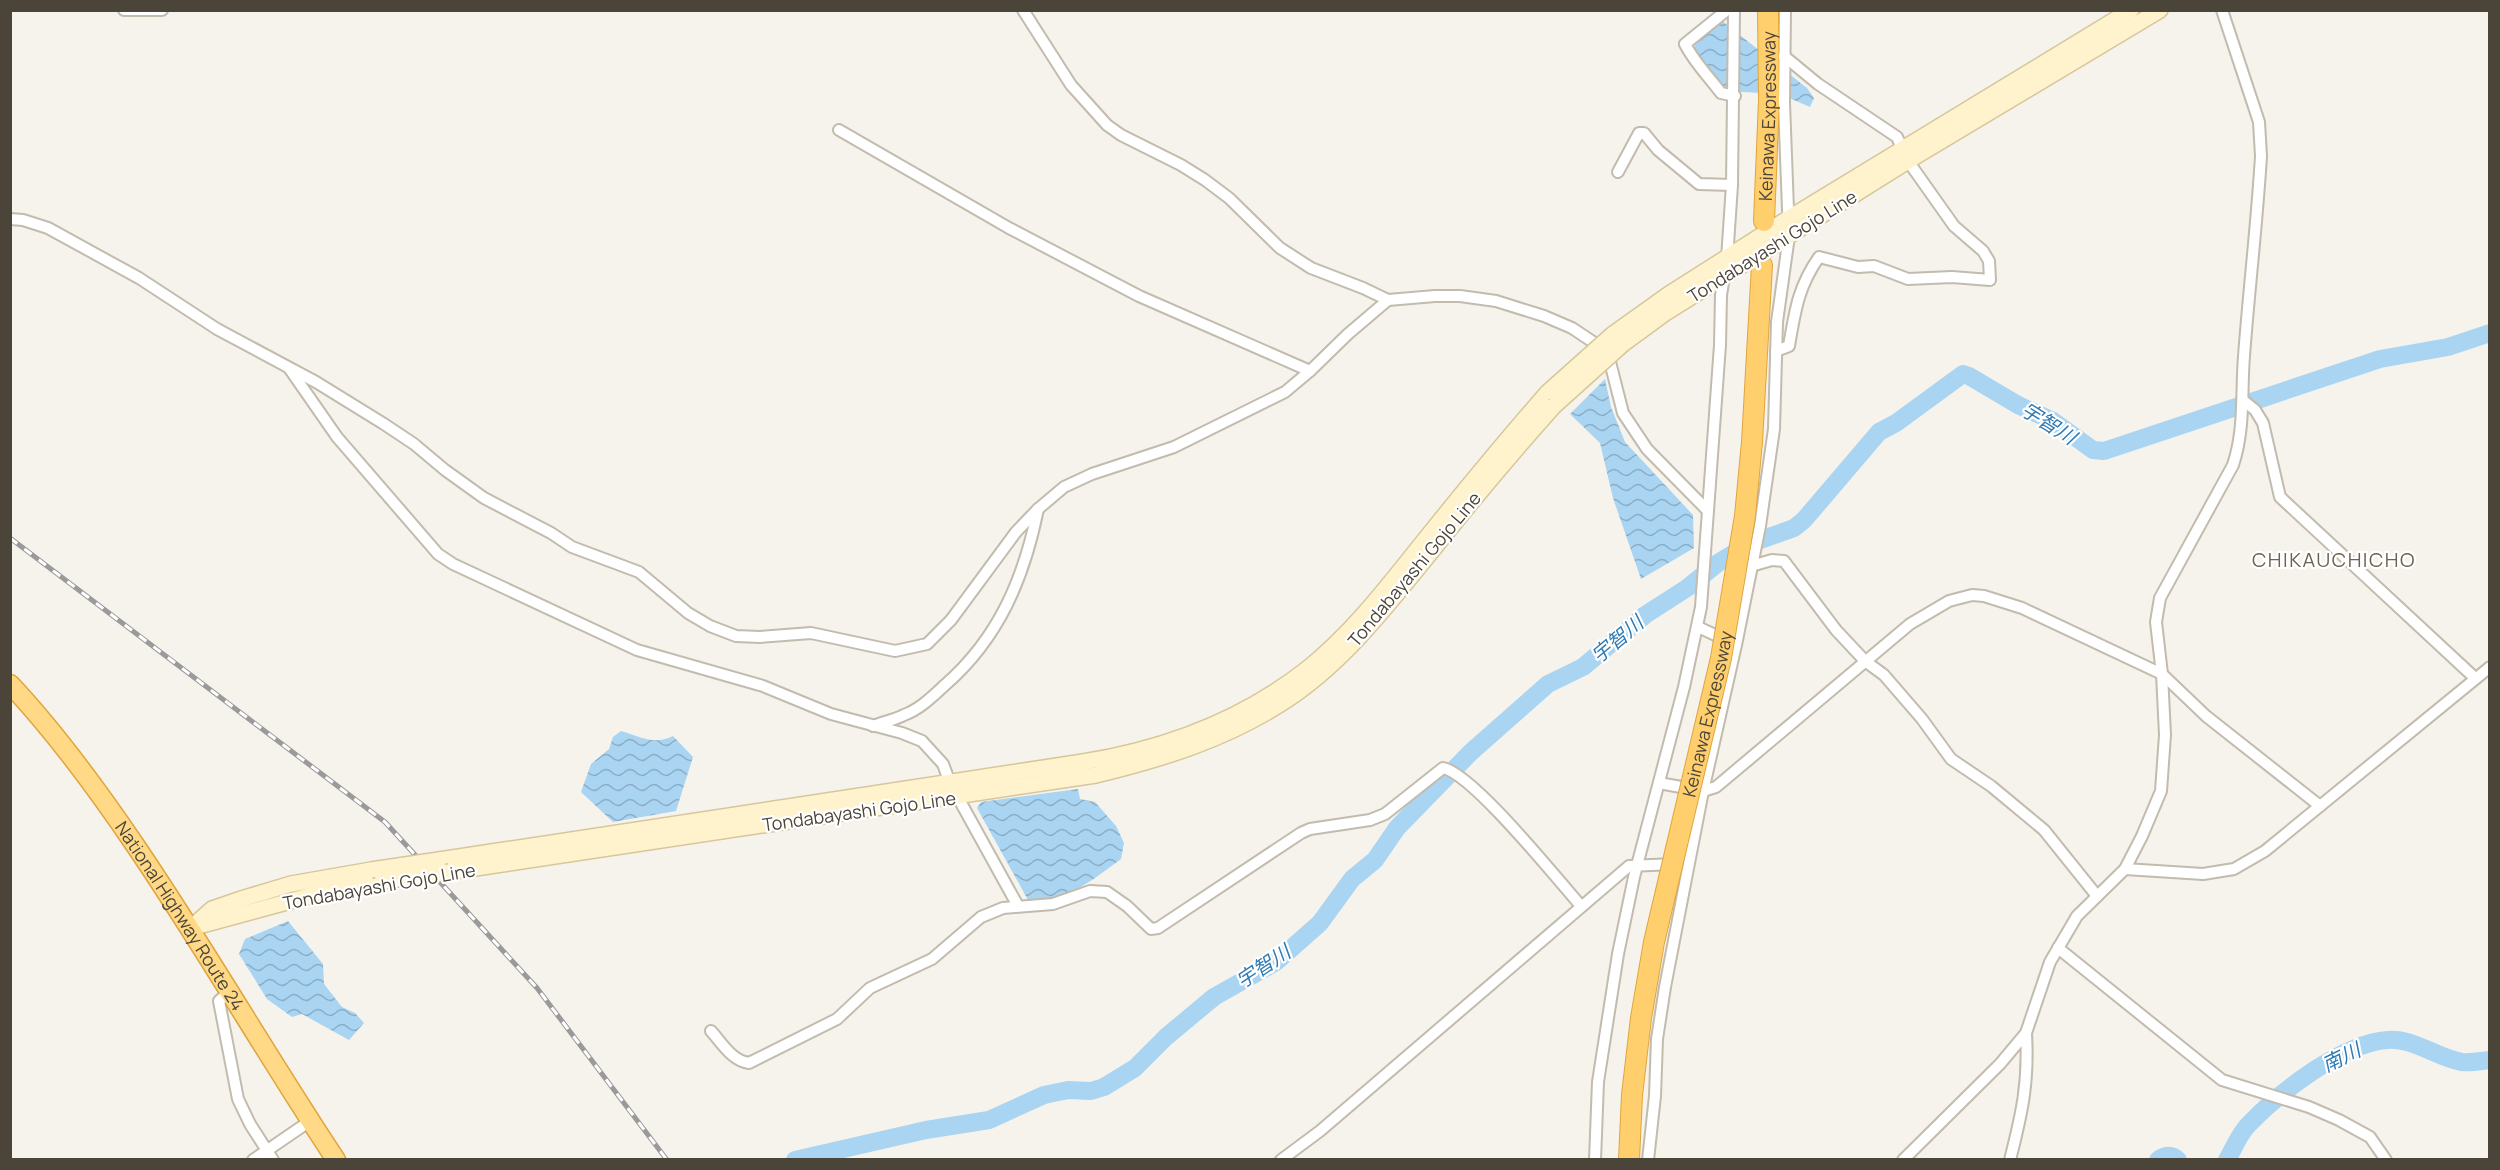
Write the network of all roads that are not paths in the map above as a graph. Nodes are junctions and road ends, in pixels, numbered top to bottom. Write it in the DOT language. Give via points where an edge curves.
graph roads {
  1 [pos="124,10"];
  2 [pos="162,10"];
  3 [pos="1023,10"];
  4 [pos="1768,10"];
  5 [pos="1785,10"];
  6 [pos="2131,10"];
  7 [pos="2160,10"];
  8 [pos="2222,10"];
  9 [pos="1732,13"];
  10 [pos="1777,53"];
  11 [pos="1735,96"];
  12 [pos="1776,101"];
  13 [pos="839,130"];
  14 [pos="1906,155"];
  15 [pos="1618,172"];
  16 [pos="1732,184"];
  17 [pos="1789,218"];
  18 [pos="10,219"];
  19 [pos="1764,221"];
  20 [pos="1789,236"];
  21 [pos="1727,259"];
  22 [pos="1762,265"];
  23 [pos="1724,277"];
  24 [pos="1388,300"];
  25 [pos="1618,339"];
  26 [pos="1776,351"];
  27 [pos="289,367"];
  28 [pos="1310,371"];
  29 [pos="2244,401"];
  30 [pos="1038,509"];
  31 [pos="1708,511"];
  32 [pos="1752,521"];
  33 [pos="1751,566"];
  34 [pos="1698,627"];
  35 [pos="1736,645"];
  36 [pos="1865,661"];
  37 [pos="2490,667"];
  38 [pos="2162,674"];
  39 [pos="2475,678"];
  40 [pos="10,684"];
  41 [pos="873,726"];
  42 [pos="1659,783"];
  43 [pos="954,790"];
  44 [pos="1703,791"];
  45 [pos="2320,806"];
  46 [pos="1689,863"];
  47 [pos="1639,864"];
  48 [pos="2125,870"];
  49 [pos="2097,896"];
  50 [pos="1018,906"];
  51 [pos="1581,906"];
  52 [pos="191,928"];
  53 [pos="2058,948"];
  54 [pos="230,991"];
  55 [pos="711,1031"];
  56 [pos="2026,1033"];
  57 [pos="310,1121"];
  58 [pos="266,1150"];
  59 [pos="253,1160"];
  60 [pos="273,1160"];
  61 [pos="336,1160"];
  62 [pos="1281,1160"];
  63 [pos="1595,1160"];
  64 [pos="1629,1160"];
  65 [pos="1648,1160"];
  66 [pos="1903,1160"];
  67 [pos="2010,1160"];
  68 [pos="2386,1160"];
  1 -- 2 [label="street"];
  3 -- 24 [label="street" via="1071,85 1107,125 1205,180 1280,248 1311,268"];
  4 -- 10 [label="highway, Keinawa Expressway"];
  5 -- 10 [label="street"];
  6 -- 14 [label="main road, Tondabayashi Gojo Line"];
  7 -- 14 [label="main road, Tondabayashi Gojo Line"];
  8 -- 29 [label="street" via="2259,122 2261,156 2243,366"];
  9 -- 11 [label="street"];
  9 -- 11 [label="street" via="1685,44 1721,93"];
  10 -- 12 [label="highway, Keinawa Expressway"];
  10 -- 14 [label="street" via="1898,137"];
  11 -- 16 [label="street"];
  12 -- 17 [label="street"];
  12 -- 19 [label="highway, Keinawa Expressway"];
  13 -- 28 [label="street" via="1009,228 1139,296"];
  14 -- 17 [label="main road, Tondabayashi Gojo Line"];
  14 -- 20 [label="main road, Tondabayashi Gojo Line"];
  14 -- 26 [label="street" via="1954,226 1983,251 1989,261 1990,280 1908,279 1874,266 1858,267 1819,257 1804,278 1789,346"];
  15 -- 16 [label="street" via="1640,133 1644,133 1699,184"];
  16 -- 21 [label="street"];
  17 -- 20 [label="street"];
  17 -- 21 [label="main road, Tondabayashi Gojo Line"];
  18 -- 27 [label="street" via="48,228 140,278 217,329"];
  20 -- 23 [label="main road, Tondabayashi Gojo Line"];
  20 -- 26 [label="street"];
  21 -- 23 [label="street"];
  21 -- 25 [label="main road, Tondabayashi Gojo Line" via="1669,294"];
  22 -- 32 [label="highway, Keinawa Expressway" via="1752,442"];
  23 -- 25 [label="main road, Tondabayashi Gojo Line"];
  23 -- 31 [label="street"];
  24 -- 28 [label="street"];
  24 -- 31 [label="street" via="1452,296 1496,301 1572,328 1593,342 1610,362 1623,413 1647,449"];
  25 -- 43 [label="main road, Tondabayashi Gojo Line, bridge" via="1504,441 1351,628 1307,669 1274,692 1236,715 1152,748"];
  26 -- 32 [label="street" via="1774,429"];
  27 -- 30 [label="street" via="414,444 484,498 572,547 639,572 688,613 735,636 811,633 895,651 927,644 951,620 1016,532"];
  27 -- 41 [label="street" via="337,437 438,554 453,564 637,650 763,686 831,714"];
  28 -- 30 [label="street" via="1285,392 1187,441 1064,487"];
  29 -- 38 [label="street" via="2240,445 2233,465 2160,598 2156,622"];
  29 -- 39 [label="street" via="2263,423 2280,497"];
  30 -- 41 [label="street" via="1021,576 993,632 975,656 926,702 905,715"];
  31 -- 34 [label="street"];
  32 -- 33 [label="street"];
  32 -- 64 [label="highway, Keinawa Expressway, bridge" via="1652,953 1639,1040"];
  33 -- 35 [label="street"];
  33 -- 36 [label="street" via="1784,561 1836,630"];
  34 -- 35 [label="street"];
  34 -- 42 [label="street"];
  35 -- 44 [label="street"];
  36 -- 38 [label="street" via="1910,624 1949,601 1972,595 2022,608"];
  36 -- 44 [label="street" via="1716,787"];
  36 -- 49 [label="street" via="1891,684 1951,759 1991,786 2044,831"];
  37 -- 39 [label="street"];
  38 -- 45 [label="street" via="2206,716"];
  38 -- 48 [label="street" via="2165,735 2161,790"];
  39 -- 45 [label="street"];
  40 -- 52 [label="highway, National Highway Route 24" via="100,794"];
  41 -- 43 [label="street" via="922,741 943,764"];
  42 -- 44 [label="street"];
  42 -- 47 [label="street"];
  43 -- 50 [label="street"];
  43 -- 52 [label="main road, Tondabayashi Gojo Line, bridge" via="377,876 291,884 212,909"];
  44 -- 46 [label="street"];
  45 -- 48 [label="street" via="2265,851 2234,869 2203,874"];
  46 -- 47 [label="street"];
  46 -- 65 [label="street" via="1657,1040"];
  47 -- 51 [label="street" via="1629,866"];
  47 -- 63 [label="street" via="1601,1052"];
  48 -- 49 [label="street"];
  49 -- 53 [label="street" via="2077,916"];
  50 -- 51 [label="street" via="1053,904 1090,891 1107,892 1151,929 1158,928 1301,833 1385,814 1443,768 1480,794"];
  50 -- 55 [label="street" via="981,917 932,959 870,988 837,1019 749,1063 732,1054"];
  51 -- 62 [label="street" via="1320,1131"];
  52 -- 54 [label="highway, National Highway Route 24"];
  53 -- 56 [label="street"];
  53 -- 68 [label="street" via="2222,1080 2339,1120 2370,1137"];
  54 -- 57 [label="highway, National Highway Route 24"];
  54 -- 58 [label="street" via="219,1001 238,1100"];
  56 -- 66 [label="street"];
  56 -- 67 [label="street" via="2028,1069"];
  57 -- 58 [label="street"];
  57 -- 61 [label="highway, National Highway Route 24"];
  58 -- 59 [label="street"];
  58 -- 60 [label="street"];
}
